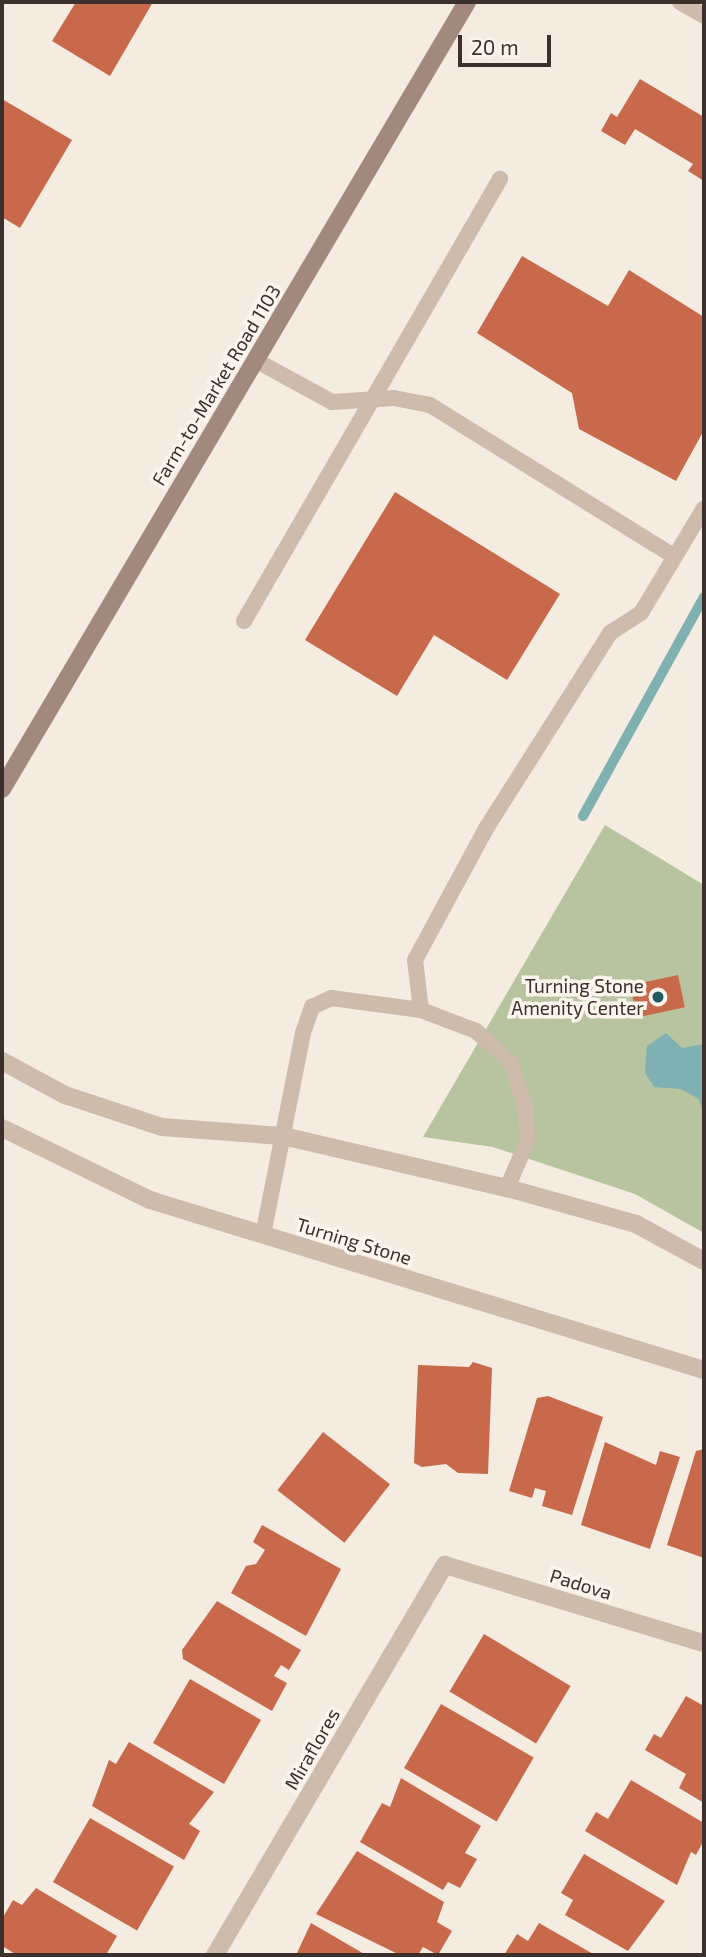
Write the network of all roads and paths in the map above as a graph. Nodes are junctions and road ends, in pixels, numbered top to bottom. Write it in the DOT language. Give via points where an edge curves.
graph roads {
  1 [pos="467,2"];
  2 [pos="680,2"];
  3 [pos="704,16"];
  4 [pos="500,179"];
  5 [pos="255,360"];
  6 [pos="373,403"];
  7 [pos="704,508"];
  8 [pos="675,557"];
  9 [pos="244,621"];
  10 [pos="2,789"];
  11 [pos="421,1010"];
  12 [pos="2,1060"];
  13 [pos="2,1128"];
  14 [pos="283,1136"];
  15 [pos="508,1188"];
  16 [pos="263,1235"];
  17 [pos="704,1261"];
  18 [pos="704,1370"];
  19 [pos="445,1565"];
  20 [pos="704,1643"];
  21 [pos="215,1955"];
  1 -- 5 [label="main road, Farm-to-Market Road 1103"];
  2 -- 3 [label="lane"];
  4 -- 6 [label="lane"];
  5 -- 6 [label="lane" via="332,402"];
  5 -- 10 [label="main road, Farm-to-Market Road 1103"];
  6 -- 8 [label="lane" via="394,398 430,405"];
  6 -- 9 [label="lane"];
  7 -- 8 [label="lane"];
  8 -- 11 [label="lane" via="641,613 610,633 487,827 415,960"];
  11 -- 14 [label="lane" via="331,998 312,1007"];
  11 -- 15 [label="lane" via="477,1031 511,1063 526,1109 527,1142"];
  12 -- 14 [label="street" via="65,1095 162,1127"];
  13 -- 16 [label="street, Turning Stone" via="150,1200"];
  14 -- 15 [label="street"];
  14 -- 16 [label="lane"];
  15 -- 17 [label="street" via="636,1224"];
  16 -- 18 [label="street, Turning Stone"];
  19 -- 20 [label="street, Padova"];
  19 -- 21 [label="street, Miraflores"];
}
